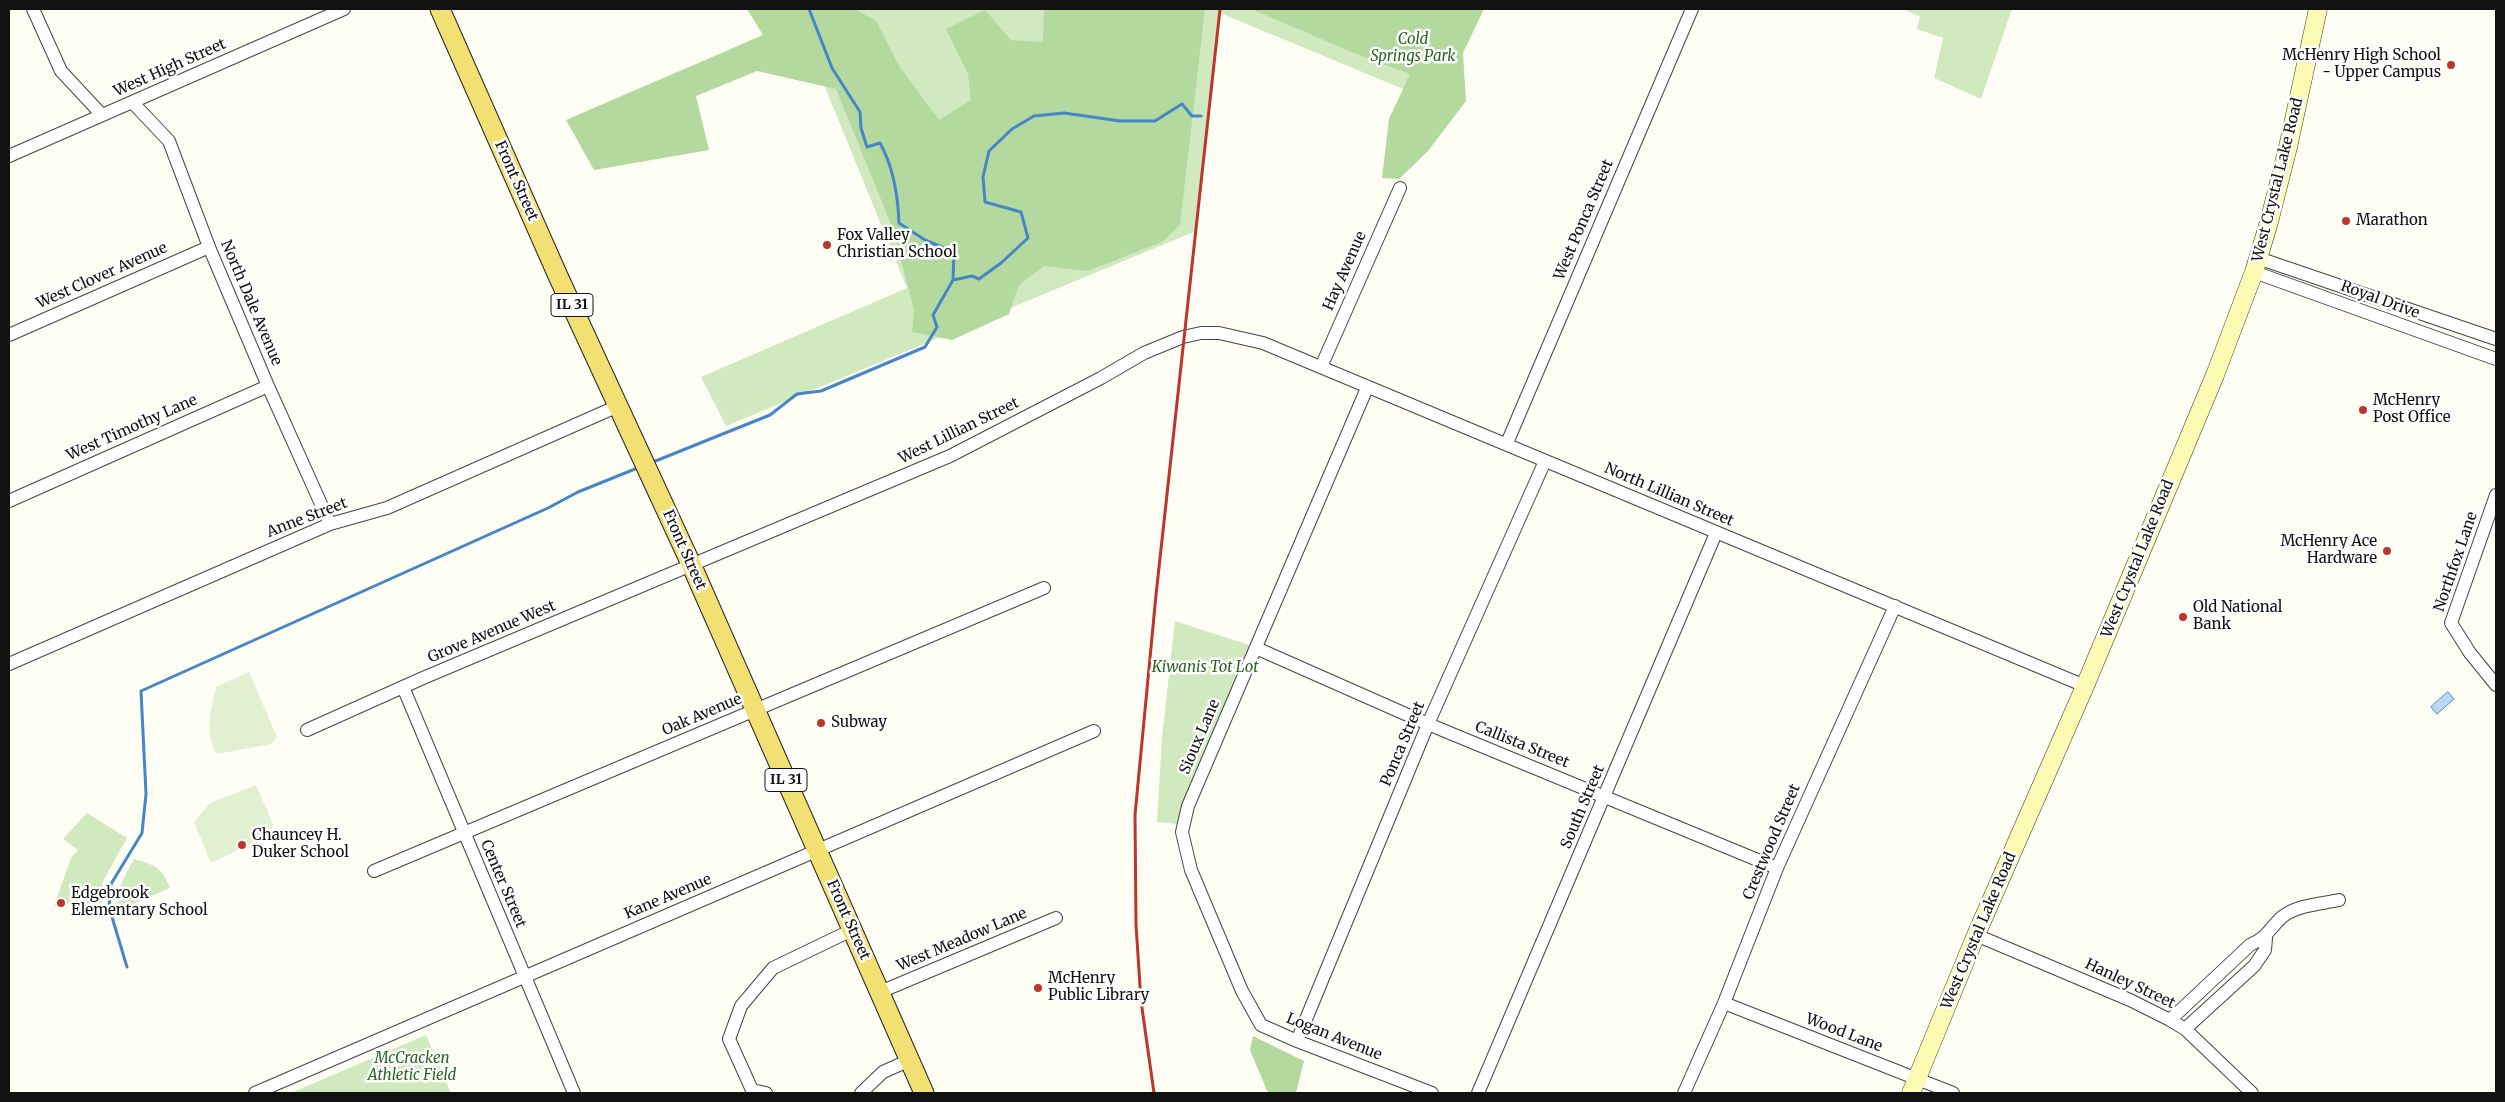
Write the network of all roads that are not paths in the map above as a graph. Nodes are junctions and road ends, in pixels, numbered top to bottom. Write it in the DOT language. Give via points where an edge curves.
graph roads {
  1 [pos="33,9"];
  2 [pos="344,9"];
  3 [pos="440,9"];
  4 [pos="1692,9"];
  5 [pos="2318,9"];
  6 [pos="133,103"];
  7 [pos="102,115"];
  8 [pos="9,156"];
  9 [pos="1400,188"];
  10 [pos="209,247"];
  11 [pos="2256,265"];
  12 [pos="9,335"];
  13 [pos="1239,336"];
  14 [pos="2496,339"];
  15 [pos="2496,358"];
  16 [pos="1321,367"];
  17 [pos="268,386"];
  18 [pos="1367,388"];
  19 [pos="618,406"];
  20 [pos="1507,443"];
  21 [pos="1545,461"];
  22 [pos="2496,495"];
  23 [pos="9,500"];
  24 [pos="330,524"];
  25 [pos="1716,533"];
  26 [pos="691,564"];
  27 [pos="1044,588"];
  28 [pos="1895,606"];
  29 [pos="1256,648"];
  30 [pos="9,664"];
  31 [pos="2496,685"];
  32 [pos="2085,686"];
  33 [pos="403,688"];
  34 [pos="755,710"];
  35 [pos="1428,724"];
  36 [pos="307,730"];
  37 [pos="1094,731"];
  38 [pos="1606,797"];
  39 [pos="463,832"];
  40 [pos="817,851"];
  41 [pos="1777,868"];
  42 [pos="374,871"];
  43 [pos="2339,900"];
  44 [pos="1056,918"];
  45 [pos="852,930"];
  46 [pos="1976,935"];
  47 [pos="2266,938"];
  48 [pos="525,977"];
  49 [pos="1242,991"];
  50 [pos="880,992"];
  51 [pos="1724,1003"];
  52 [pos="2170,1020"];
  53 [pos="2185,1029"];
  54 [pos="1297,1041"];
  55 [pos="910,1060"];
  56 [pos="1914,1086"];
  57 [pos="255,1093"];
  58 [pos="574,1093"];
  59 [pos="766,1093"];
  60 [pos="861,1093"];
  61 [pos="924,1093"];
  62 [pos="1432,1093"];
  63 [pos="1478,1093"];
  64 [pos="1684,1093"];
  65 [pos="1953,1093"];
  66 [pos="2252,1093"];
  1 -- 7 [label="street" via="61,71"];
  2 -- 6 [label="street, West High Street"];
  3 -- 19 [label="main road, Front Street / IL 31"];
  4 -- 20 [label="street, West Ponca Street"];
  5 -- 11 [label="street, West Crystal Lake Road" via="2288,147"];
  6 -- 7 [label="street, West High Street"];
  6 -- 10 [label="street, North Dale Avenue" via="169,141"];
  7 -- 8 [label="street, West High Street"];
  9 -- 16 [label="street, Hay Avenue"];
  10 -- 12 [label="street, West Clover Avenue"];
  10 -- 17 [label="street, North Dale Avenue"];
  11 -- 14 [label="street, Royal Drive"];
  11 -- 15 [label="street, Royal Drive"];
  11 -- 32 [label="street, West Crystal Lake Road" via="2215,375"];
  13 -- 16 [label="street, North Lillian Street"];
  13 -- 26 [label="street, West Lillian Street" via="1201,332 1183,337 1144,354 950,456"];
  16 -- 18 [label="street, North Lillian Street"];
  17 -- 23 [label="street, West Timothy Lane"];
  17 -- 24 [label="street, North Dale Avenue"];
  18 -- 20 [label="street, North Lillian Street"];
  18 -- 29 [label="street, Sioux Lane"];
  19 -- 24 [label="street, Anne Street" via="387,508"];
  19 -- 26 [label="main road, Front Street / IL 31"];
  20 -- 21 [label="street, North Lillian Street"];
  21 -- 25 [label="street, North Lillian Street"];
  21 -- 35 [label="street, Ponca Street"];
  22 -- 31 [label="street, Northfox Lane" via="2451,623"];
  24 -- 30 [label="street, Anne Street"];
  25 -- 28 [label="street, North Lillian Street"];
  25 -- 38 [label="street, South Street"];
  26 -- 33 [label="street, Grove Avenue West"];
  26 -- 34 [label="main road, Front Street / IL 31"];
  27 -- 34 [label="street, Oak Avenue"];
  28 -- 32 [label="street, North Lillian Street"];
  28 -- 41 [label="street, Crestwood Street"];
  29 -- 35 [label="street, Callista Street"];
  29 -- 49 [label="street, Sioux Lane" via="1188,806 1182,832 1190,870"];
  32 -- 46 [label="street, West Crystal Lake Road"];
  33 -- 36 [label="street, Grove Avenue West"];
  33 -- 39 [label="street, Center Street"];
  34 -- 39 [label="street, Oak Avenue"];
  34 -- 40 [label="main road, Front Street / IL 31"];
  35 -- 38 [label="street, Callista Street"];
  35 -- 54 [label="street, Ponca Street"];
  37 -- 40 [label="street, Kane Avenue"];
  38 -- 41 [label="street, Callista Street"];
  38 -- 63 [label="street, South Street"];
  39 -- 42 [label="street, Oak Avenue"];
  39 -- 48 [label="street, Center Street"];
  40 -- 45 [label="main road, Front Street / IL 31"];
  40 -- 48 [label="street, Kane Avenue"];
  41 -- 51 [label="street, Crestwood Street"];
  43 -- 47 [label="street" via="2304,906 2283,916"];
  44 -- 50 [label="street, West Meadow Lane"];
  45 -- 50 [label="main road, Front Street / IL 31"];
  45 -- 59 [label="street" via="773,968 741,1006 729,1038 752,1090"];
  46 -- 52 [label="street, Hanley Street"];
  46 -- 56 [label="street, West Crystal Lake Road"];
  47 -- 52 [label="street" via="2250,945"];
  47 -- 53 [label="street" via="2264,950 2254,966"];
  48 -- 57 [label="street, Kane Avenue"];
  48 -- 58 [label="street, Center Street"];
  49 -- 54 [label="street, Logan Avenue" via="1261,1025"];
  50 -- 55 [label="main road, Front Street / IL 31"];
  51 -- 56 [label="street, Wood Lane"];
  51 -- 64 [label="street, Crestwood Street"];
  52 -- 53 [label="street, Hanley Street"];
  53 -- 66 [label="street, Hanley Street"];
  54 -- 62 [label="street, Logan Avenue"];
  55 -- 60 [label="street" via="883,1072"];
  55 -- 61 [label="main road, Front Street / IL 31"];
  56 -- 65 [label="street, Wood Lane"];
}
